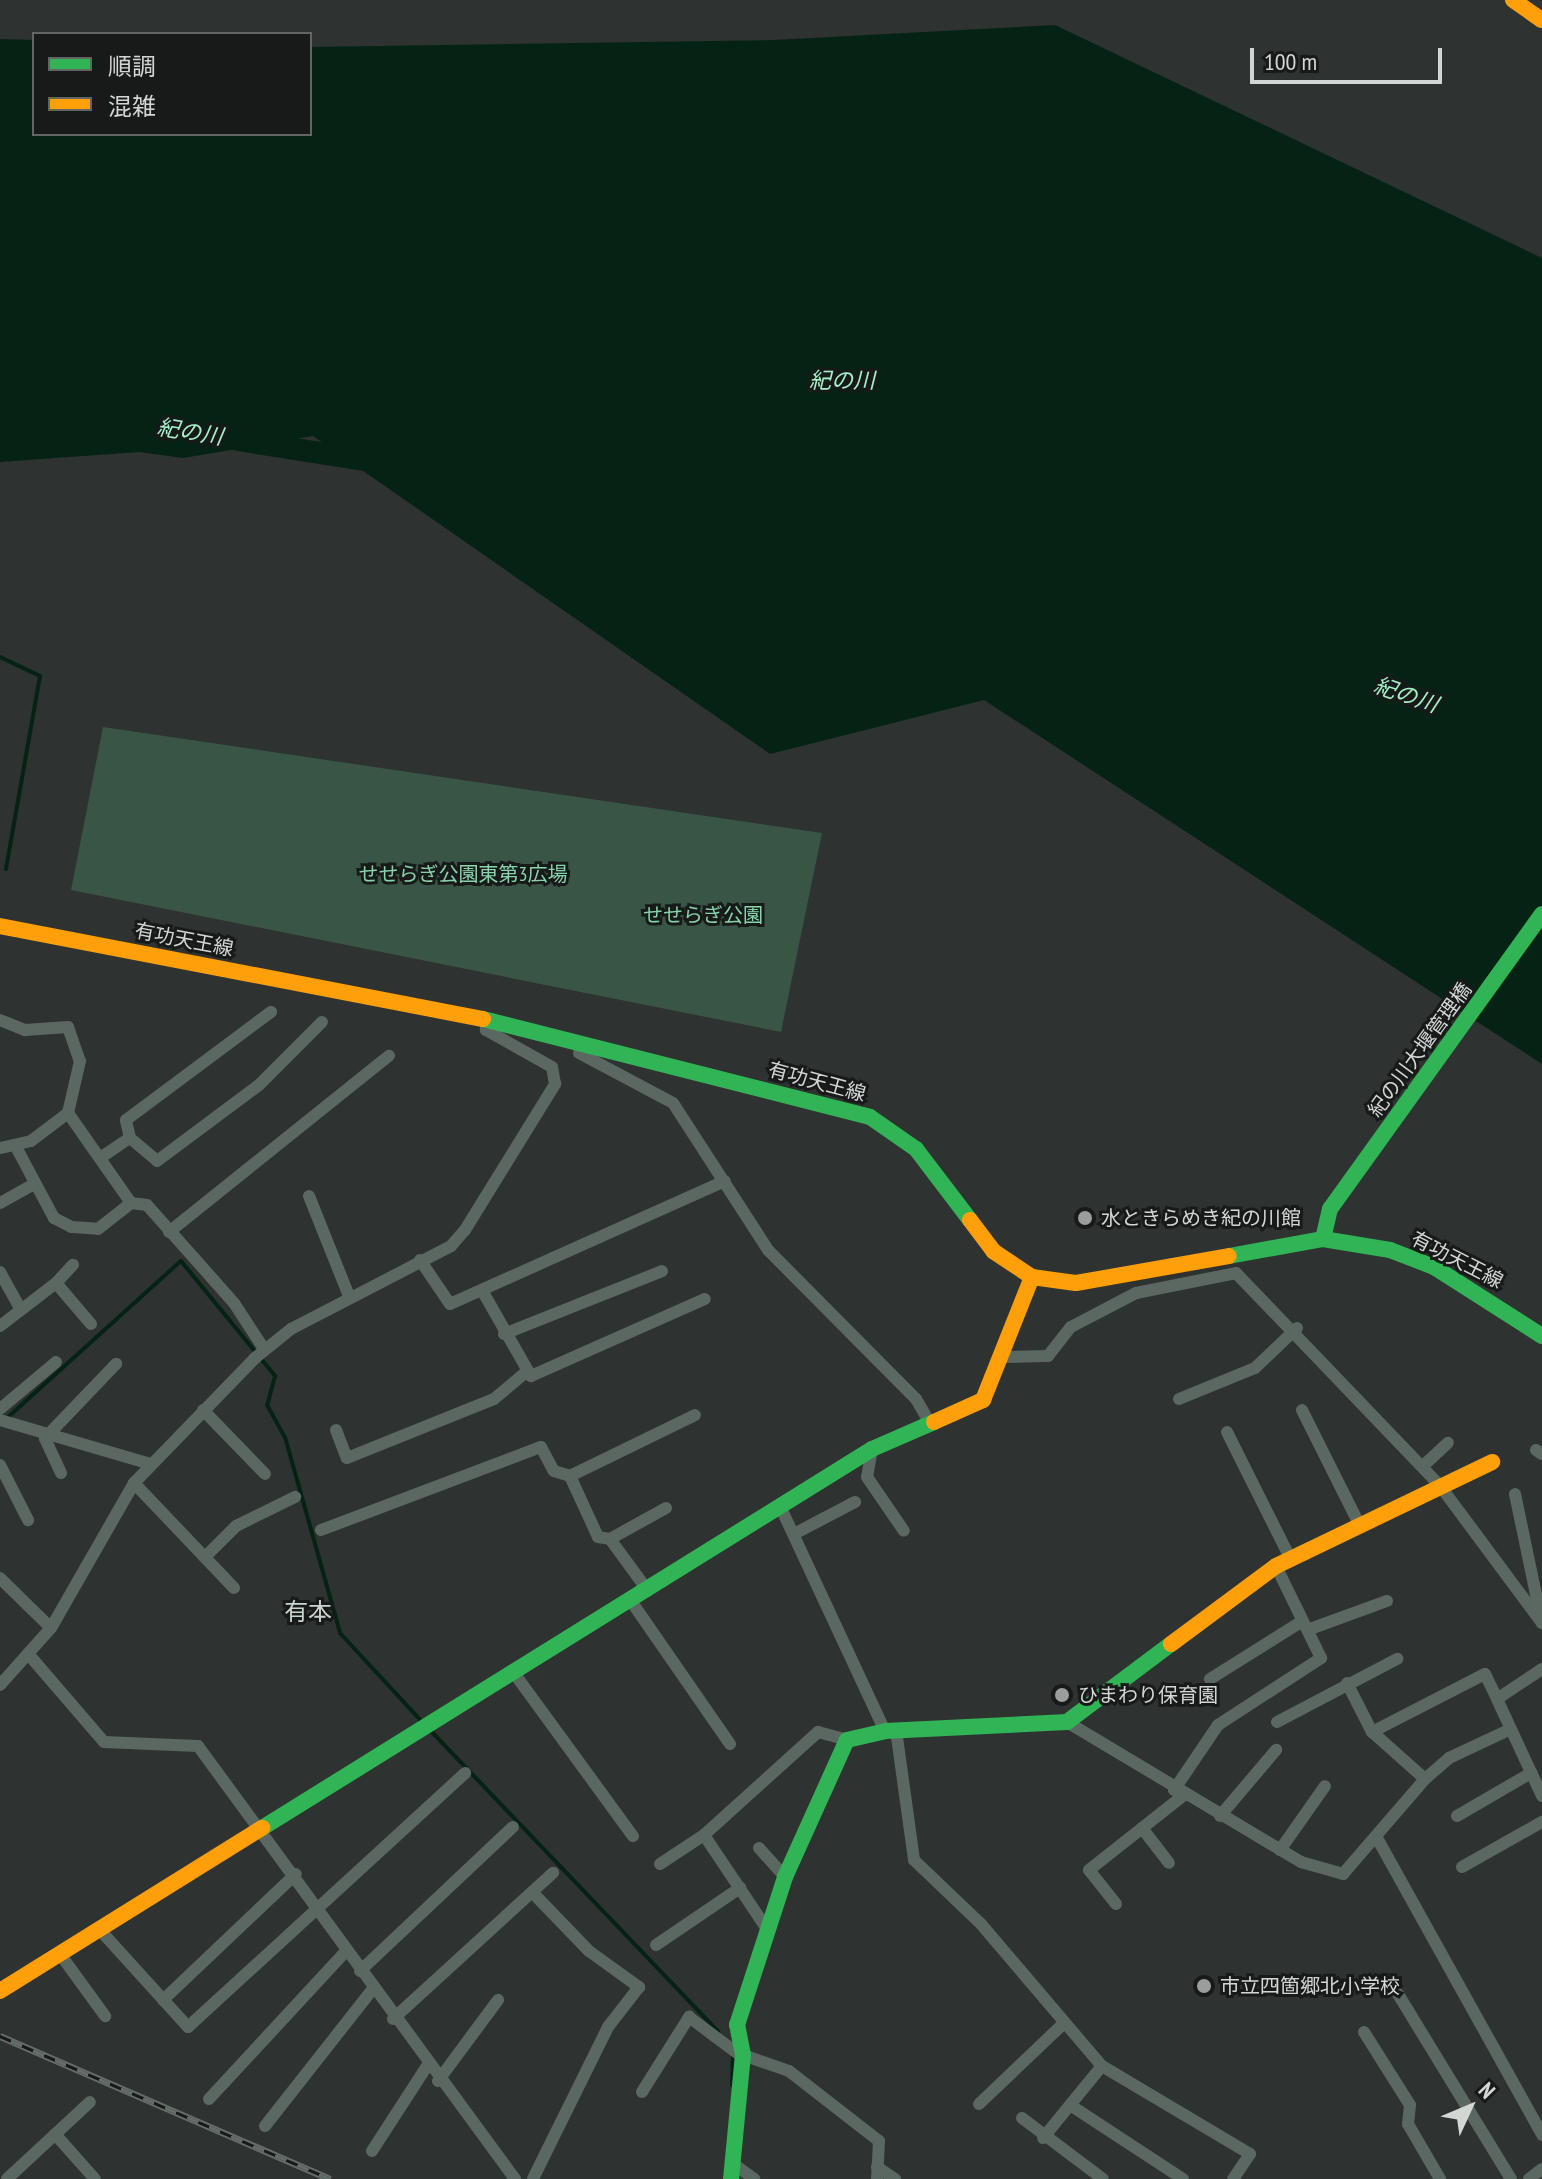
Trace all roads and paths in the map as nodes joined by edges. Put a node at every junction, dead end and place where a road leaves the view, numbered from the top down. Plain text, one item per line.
1 (1513, 0) edge
2 (1542, 20) edge
3 (1542, 914) edge
4 (0, 926) edge
5 (271, 1012) dead end
6 (0, 1020) edge
7 (486, 1020) junction
8 (322, 1022) dead end
9 (579, 1053) dead end
10 (389, 1056) dead end
11 (68, 1113) junction
12 (130, 1138) junction
13 (15, 1145) junction
14 (0, 1148) edge
15 (100, 1158) junction
16 (725, 1181) junction
17 (32, 1185) junction
18 (309, 1196) dead end
19 (0, 1203) edge
20 (131, 1203) junction
21 (169, 1232) junction
22 (1323, 1239) junction
23 (420, 1260) junction
24 (73, 1265) dead end
25 (662, 1271) dead end
26 (0, 1272) edge
27 (1032, 1277) junction
28 (56, 1283) junction
29 (483, 1292) junction
30 (349, 1296) junction
31 (705, 1299) dead end
32 (21, 1310) junction
33 (91, 1324) dead end
34 (0, 1326) edge
35 (1297, 1328) junction
36 (504, 1334) junction
37 (1542, 1336) edge
38 (260, 1353) junction
39 (1004, 1357) junction
40 (56, 1362) dead end
41 (116, 1364) dead end
42 (524, 1374) junction
43 (1179, 1399) dead end
44 (0, 1409) edge
45 (203, 1410) junction
46 (1302, 1410) dead end
47 (695, 1415) dead end
48 (928, 1420) junction
49 (3, 1421) edge
50 (336, 1430) dead end
51 (1227, 1432) dead end
52 (48, 1433) junction
53 (1448, 1443) dead end
54 (872, 1449) junction
55 (1492, 1462) dead end
56 (150, 1464) junction
57 (0, 1465) edge
58 (1423, 1466) junction
59 (61, 1473) dead end
60 (265, 1474) dead end
61 (570, 1476) junction
62 (134, 1483) junction
63 (1441, 1487) junction
64 (1515, 1494) dead end
65 (295, 1497) dead end
66 (855, 1502) dead end
67 (780, 1506) junction
68 (666, 1508) dead end
69 (28, 1520) dead end
70 (1359, 1524) junction
71 (321, 1530) dead end
72 (904, 1531) dead end
73 (794, 1534) junction
74 (610, 1539) junction
75 (205, 1557) junction
76 (1283, 1562) junction
77 (0, 1578) edge
78 (234, 1588) dead end
79 (648, 1591) junction
80 (631, 1601) junction
81 (1387, 1601) dead end
82 (1542, 1623) edge
83 (1306, 1626) junction
84 (51, 1628) junction
85 (30, 1656) junction
86 (1397, 1659) dead end
87 (1542, 1669) edge
88 (514, 1673) junction
89 (1210, 1679) dead end
90 (1347, 1683) junction
91 (0, 1685) edge
92 (1497, 1699) junction
93 (1067, 1722) junction
94 (1277, 1722) dead end
95 (1511, 1729) junction
96 (890, 1731) junction
97 (1372, 1732) junction
98 (847, 1740) junction
99 (730, 1744) dead end
100 (1276, 1750) dead end
101 (465, 1773) dead end
102 (1531, 1773) junction
103 (1425, 1779) junction
104 (1325, 1786) dead end
105 (1179, 1793) junction
106 (1542, 1796) edge
107 (1220, 1816) junction
108 (1457, 1816) dead end
109 (1542, 1822) edge
110 (263, 1827) junction
111 (513, 1827) dead end
112 (1142, 1828) junction
113 (704, 1835) junction
114 (633, 1836) dead end
115 (1377, 1838) junction
116 (759, 1848) dead end
117 (1280, 1850) junction
118 (1169, 1863) dead end
119 (660, 1864) dead end
120 (1462, 1867) dead end
121 (553, 1873) dead end
122 (296, 1874) junction
123 (785, 1877) junction
124 (740, 1888) junction
125 (532, 1892) junction
126 (1116, 1904) dead end
127 (316, 1907) junction
128 (767, 1929) junction
129 (100, 1930) junction
130 (656, 1945) dead end
131 (346, 1951) junction
132 (60, 1954) junction
133 (360, 1971) junction
134 (372, 1990) junction
135 (0, 1991) edge
136 (1398, 1994) dead end
137 (163, 2000) junction
138 (498, 2000) dead end
139 (105, 2016) dead end
140 (393, 2019) junction
141 (1062, 2025) junction
142 (1364, 2032) dead end
143 (737, 2053) junction
144 (427, 2066) junction
145 (1102, 2066) junction
146 (438, 2081) junction
147 (642, 2092) dead end
148 (209, 2099) dead end
149 (90, 2102) dead end
150 (979, 2104) dead end
151 (1070, 2105) junction
152 (1022, 2118) dead end
153 (265, 2126) dead end
154 (55, 2134) junction
155 (1542, 2135) edge
156 (1043, 2138) junction
157 (372, 2151) dead end
158 (1542, 2169) edge
159 (733, 2172) edge
160 (877, 2173) edge
161 (7, 2179) edge
162 (95, 2179) edge
163 (515, 2179) edge
164 (533, 2179) edge
165 (754, 2179) edge
166 (895, 2179) edge
167 (1103, 2179) edge
168 (1183, 2179) edge
169 (1233, 2179) edge
170 (1440, 2179) edge
171 (1511, 2179) edge
172 (1529, 2179) edge

1 - 2 street
3 - 22 street, 紀の川大堰管理橋
4 - 7 street, 有功天王線
5 - 12 street
6 - 11 street
7 - 23 street
7 - 27 street, 有功天王線
8 - 12 street
9 - 16 street
10 - 21 street
11 - 13 street
11 - 15 street
12 - 15 street
13 - 14 street
13 - 17 street
15 - 20 street
16 - 29 street
16 - 48 street
17 - 19 street
17 - 20 street
18 - 30 street
20 - 21 street
21 - 38 street
22 - 27 street, 有功天王線
22 - 37 street, 有功天王線
23 - 29 street
23 - 30 street
24 - 28 street
25 - 36 street
26 - 32 street
27 - 39 street
28 - 32 street
28 - 33 street
29 - 36 street
30 - 38 street
31 - 42 street
32 - 34 street
35 - 39 street
35 - 43 street
35 - 58 street
36 - 42 street
38 - 45 street
39 - 48 street
40 - 44 street
41 - 52 street
42 - 50 street
45 - 56 street
45 - 60 street
46 - 70 street
47 - 61 street
48 - 54 street
49 - 52 street
51 - 76 street
52 - 56 street
52 - 59 street
53 - 58 street
54 - 67 street
54 - 72 street
55 - 63 street
56 - 62 street
57 - 69 street
58 - 63 street
61 - 71 street
61 - 74 street
62 - 75 street
62 - 84 street
63 - 70 street
63 - 82 street
64 - 82 street
65 - 75 street
66 - 73 street
67 - 73 street
67 - 79 street
68 - 74 street
70 - 76 street
73 - 96 street
74 - 79 street
75 - 78 street
76 - 83 street
76 - 93 street
77 - 84 street
79 - 80 street
80 - 88 street
80 - 99 street
81 - 83 street
83 - 89 street
83 - 105 street
84 - 85 street
85 - 91 street
85 - 110 street
86 - 90 street
87 - 92 street
88 - 110 street
88 - 114 street
90 - 94 street
90 - 97 street
92 - 95 street
92 - 97 street
93 - 96 street
93 - 105 street
95 - 102 street
95 - 103 street
96 - 98 street
96 - 141 street
97 - 103 street
98 - 113 street
98 - 123 street
100 - 107 street
101 - 127 street
102 - 106 street
102 - 108 street
103 - 115 street
104 - 117 street
105 - 107 street
105 - 112 street
107 - 117 street
109 - 120 street
110 - 122 street
110 - 129 street
111 - 133 street
112 - 118 street
112 - 126 street
113 - 119 street
113 - 124 street
115 - 117 street
115 - 155 street
116 - 123 street
121 - 125 street
122 - 127 street
122 - 137 street
123 - 128 street
124 - 128 street
124 - 130 street
125 - 140 street
125 - 164 street
127 - 131 street
127 - 137 street
128 - 143 street
129 - 132 street
129 - 137 street
131 - 133 street
131 - 148 street
132 - 135 street
132 - 139 street
133 - 134 street
134 - 140 street
134 - 153 street
136 - 171 street
138 - 146 street
140 - 144 street
141 - 145 street
141 - 150 street
142 - 170 street
143 - 147 street
143 - 159 street
143 - 160 street
144 - 146 street
144 - 157 street
145 - 151 street
145 - 169 street
146 - 163 street
149 - 154 street
151 - 156 street
151 - 168 street
152 - 156 street
154 - 161 street
154 - 162 street
156 - 167 street
158 - 172 street
159 - 165 street
160 - 166 street

